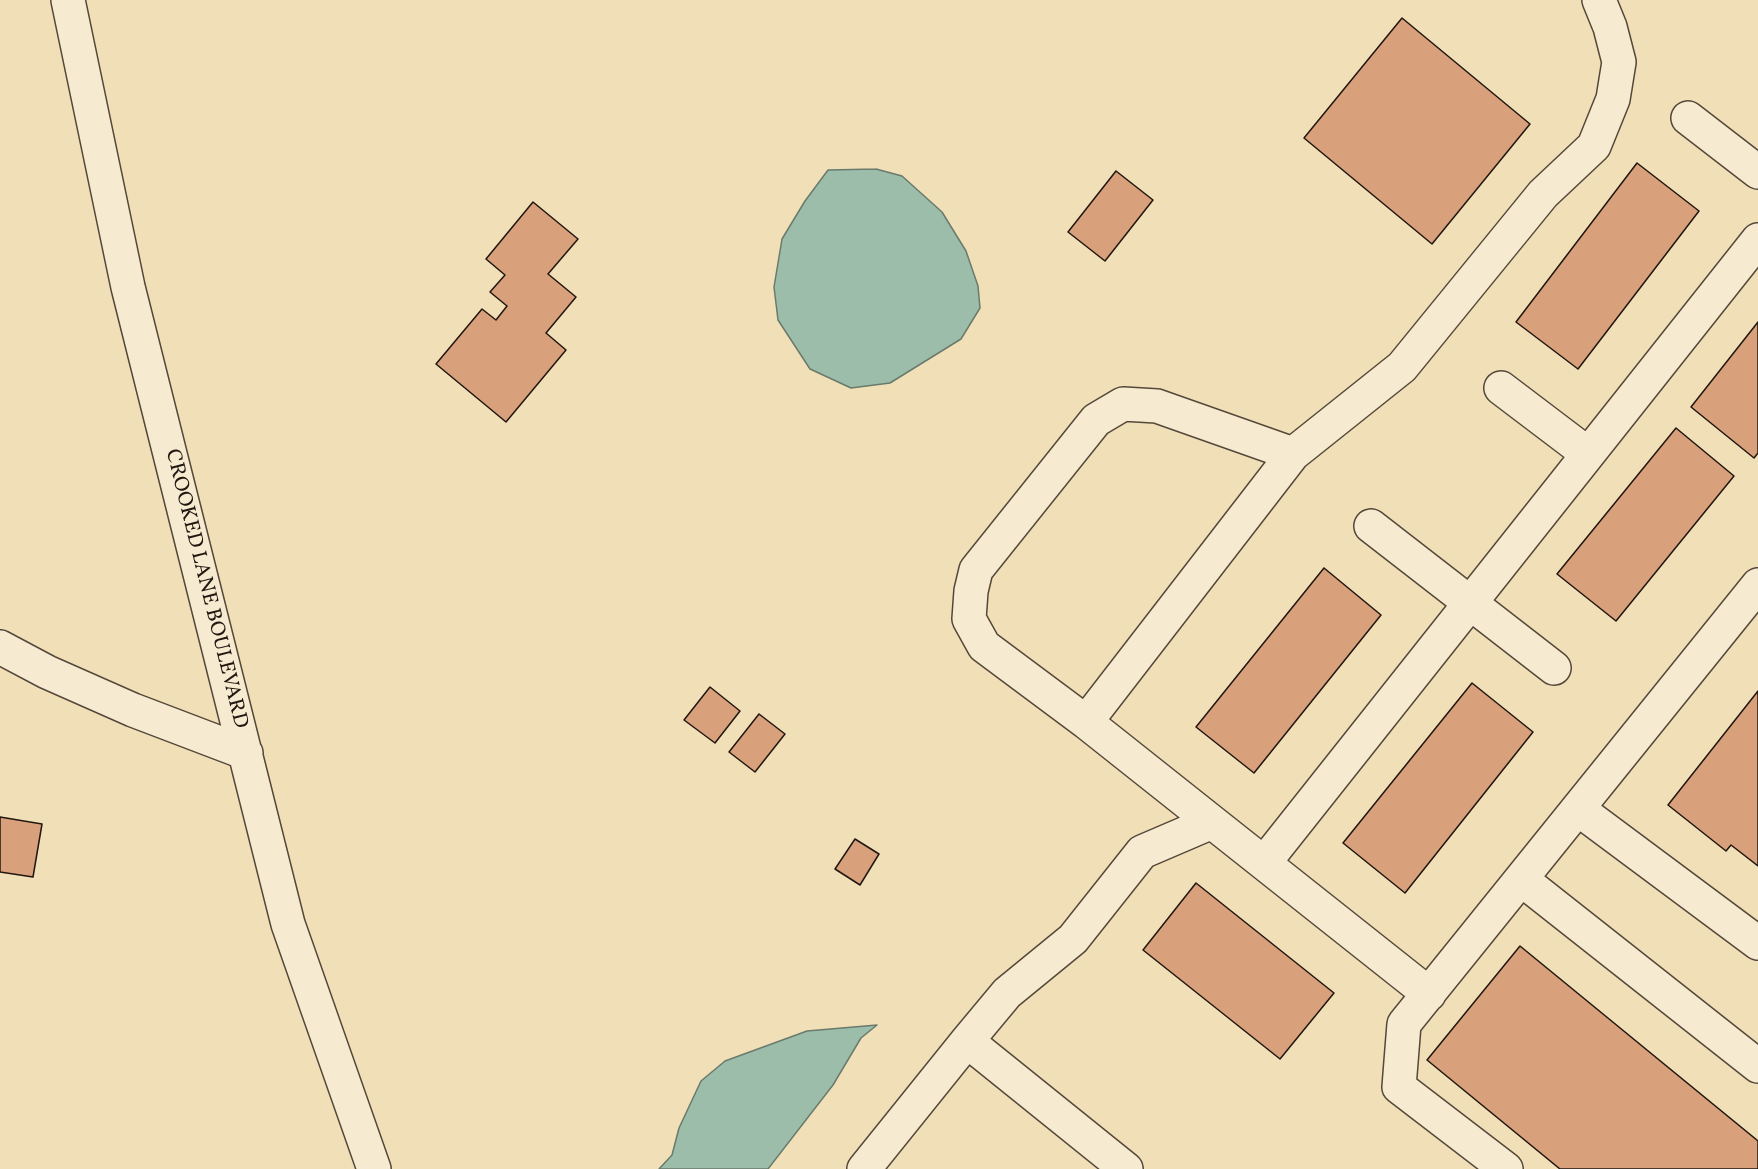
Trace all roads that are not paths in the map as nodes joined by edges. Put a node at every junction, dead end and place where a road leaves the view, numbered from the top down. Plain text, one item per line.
1 (68, 0) edge
2 (1599, 0) edge
3 (1688, 118) dead end
4 (1758, 172) edge
5 (1758, 240) edge
6 (1501, 388) dead end
7 (1293, 454) junction
8 (1588, 454) junction
9 (1371, 526) dead end
10 (1758, 585) edge
11 (1470, 604) junction
12 (0, 647) edge
13 (1554, 668) dead end
14 (1086, 722) junction
15 (246, 753) junction
16 (1578, 809) junction
17 (1212, 822) junction
18 (1264, 863) junction
19 (1521, 879) junction
20 (1758, 943) edge
21 (1429, 994) junction
22 (968, 1041) junction
23 (1758, 1066) edge
24 (374, 1169) edge
25 (864, 1169) edge
26 (1126, 1169) edge
27 (1506, 1169) edge

1 - 15 street, CROOKED LANE BOULEVARD
2 - 7 street
3 - 4 street
5 - 8 street
6 - 8 street
7 - 14 street
7 - 14 street
8 - 11 street
9 - 11 street
10 - 16 street
11 - 13 street
11 - 18 street
12 - 15 street
14 - 17 street
15 - 24 street, CROOKED LANE BOULEVARD
16 - 19 street
16 - 20 street
17 - 18 street
17 - 22 street
18 - 21 street
19 - 21 street
19 - 23 street
21 - 27 street
22 - 25 street
22 - 26 street

